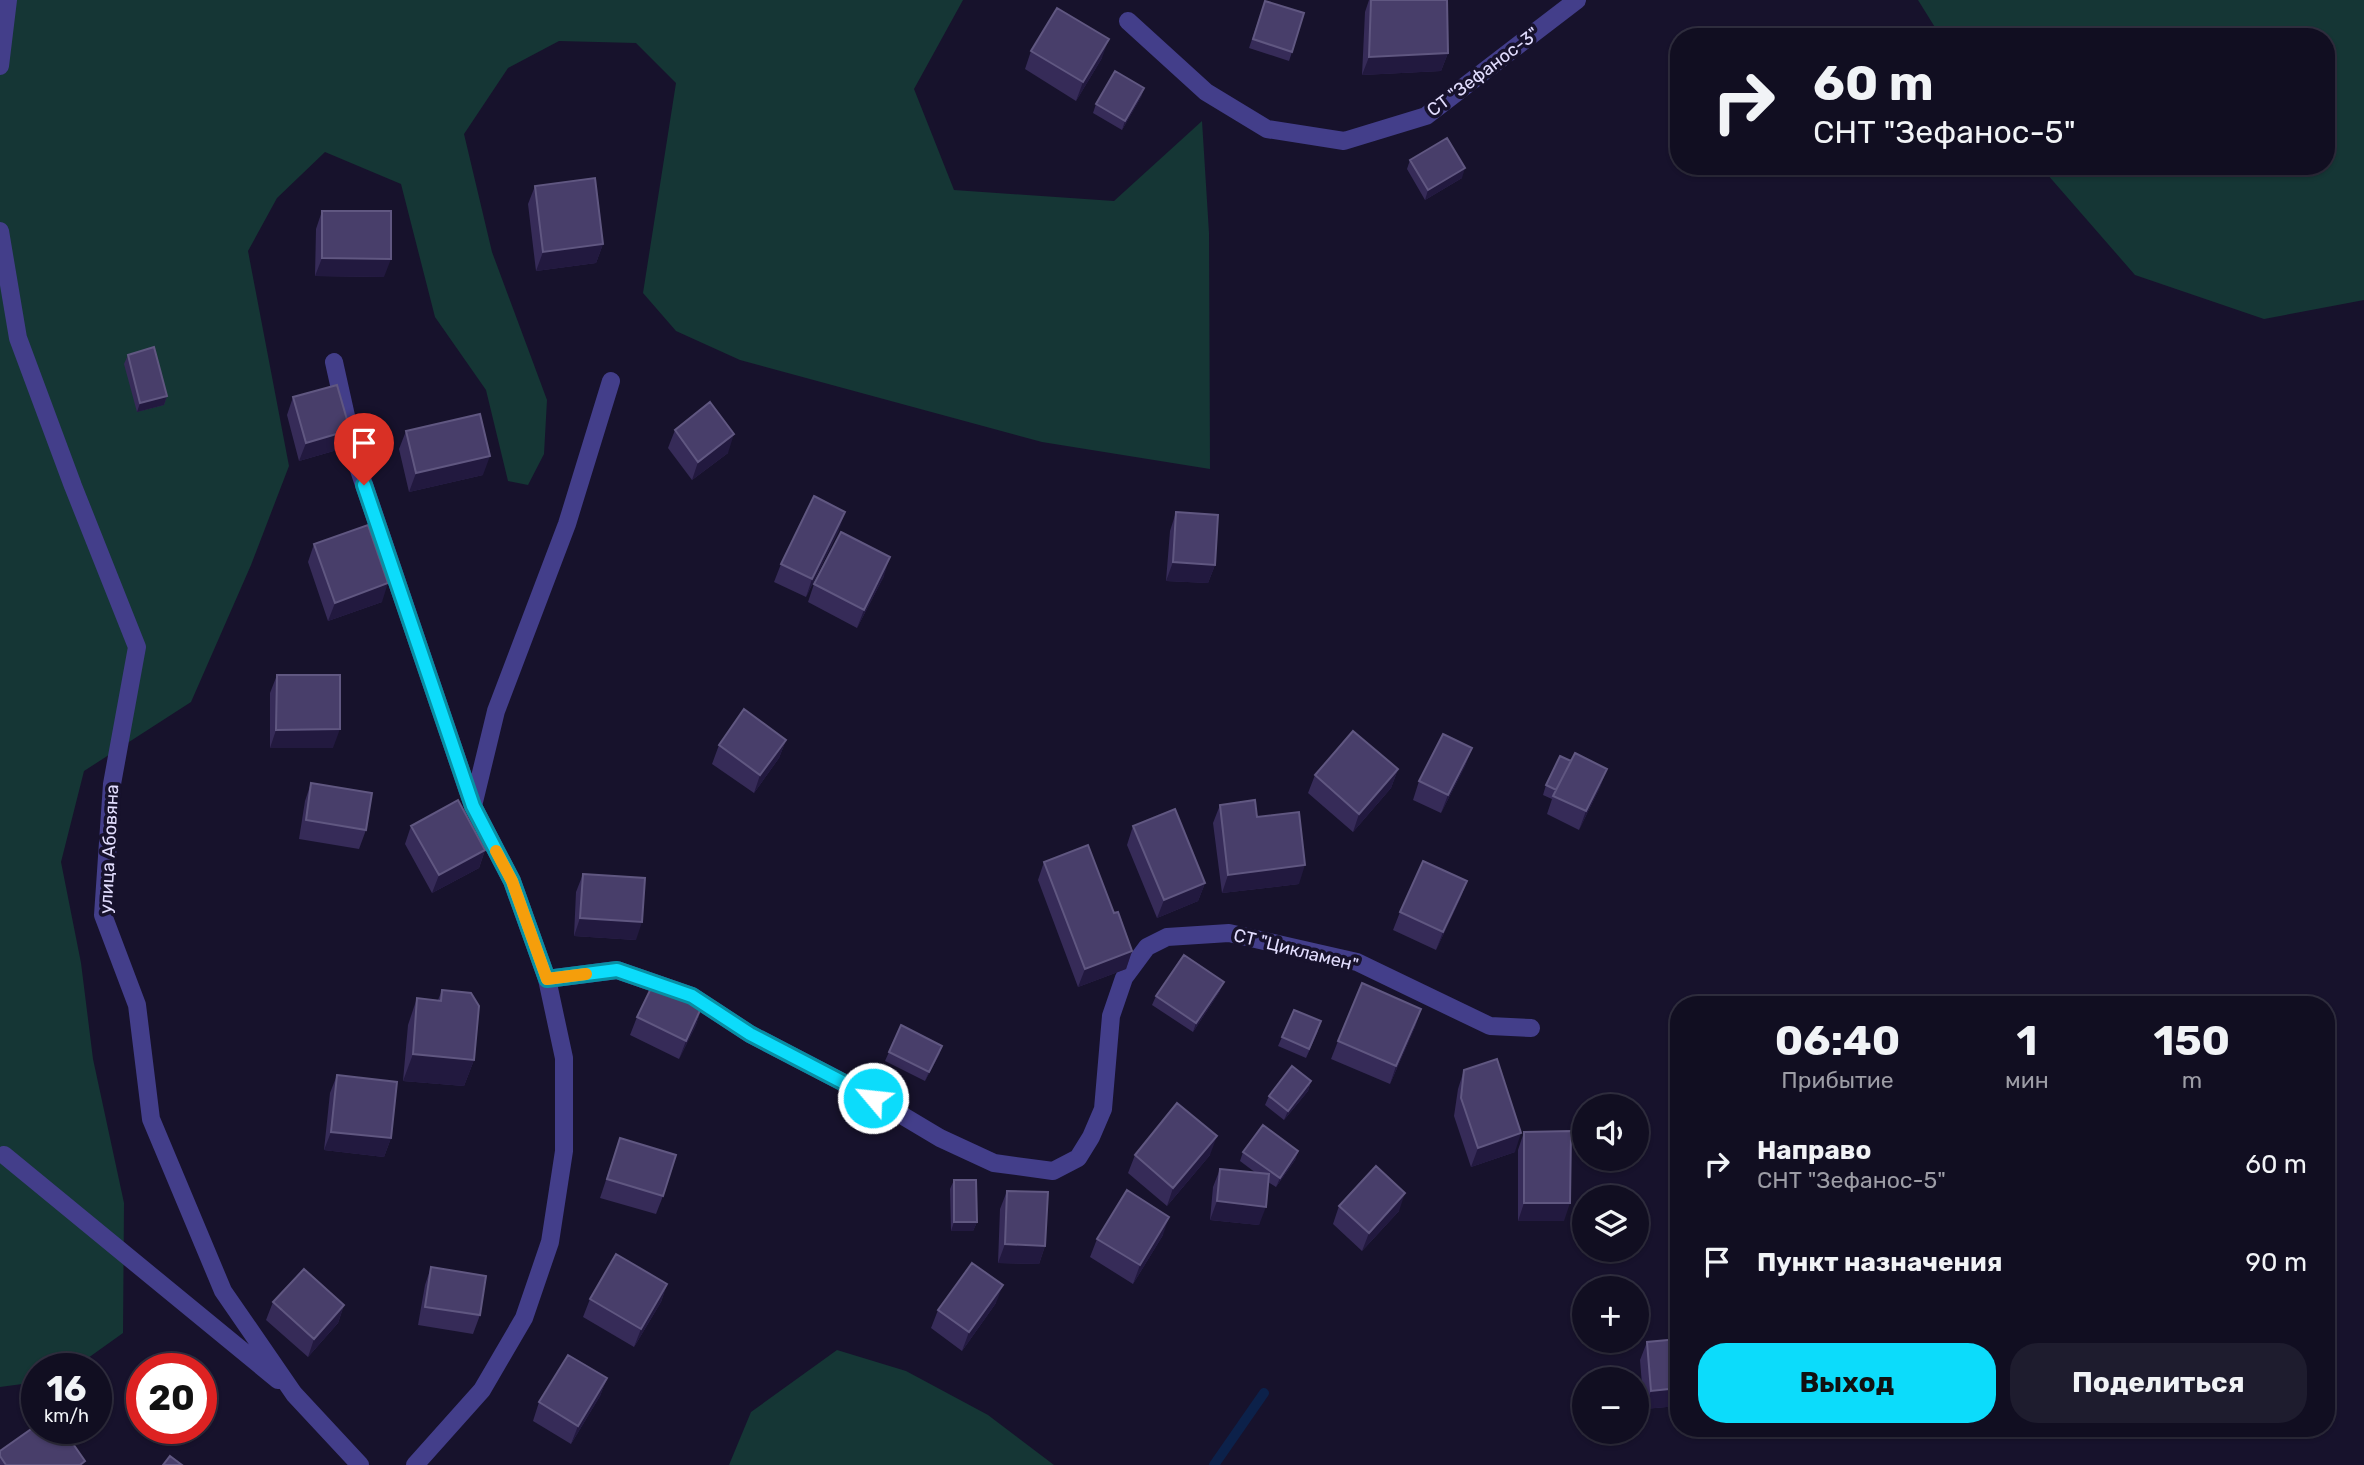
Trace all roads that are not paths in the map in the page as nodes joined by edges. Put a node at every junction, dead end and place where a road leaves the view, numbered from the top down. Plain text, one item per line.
1 (8, 0) edge
2 (1577, 0) edge
3 (1128, 21) dead end
4 (0, 66) edge
5 (0, 231) edge
6 (334, 362) dead end
7 (611, 381) dead end
8 (473, 806) junction
9 (547, 979) junction
10 (1531, 1028) dead end
11 (4, 1155) dead end
12 (294, 1394) junction
13 (360, 1465) edge
14 (415, 1465) edge

1 - 4 street
2 - 3 street, СТ "Зефанос-3"
5 - 12 street, улица Абовяна
6 - 8 street
7 - 8 street
8 - 9 street
9 - 10 street, СТ "Цикламен"
9 - 14 street
11 - 12 street
12 - 13 street, улица Абовяна

